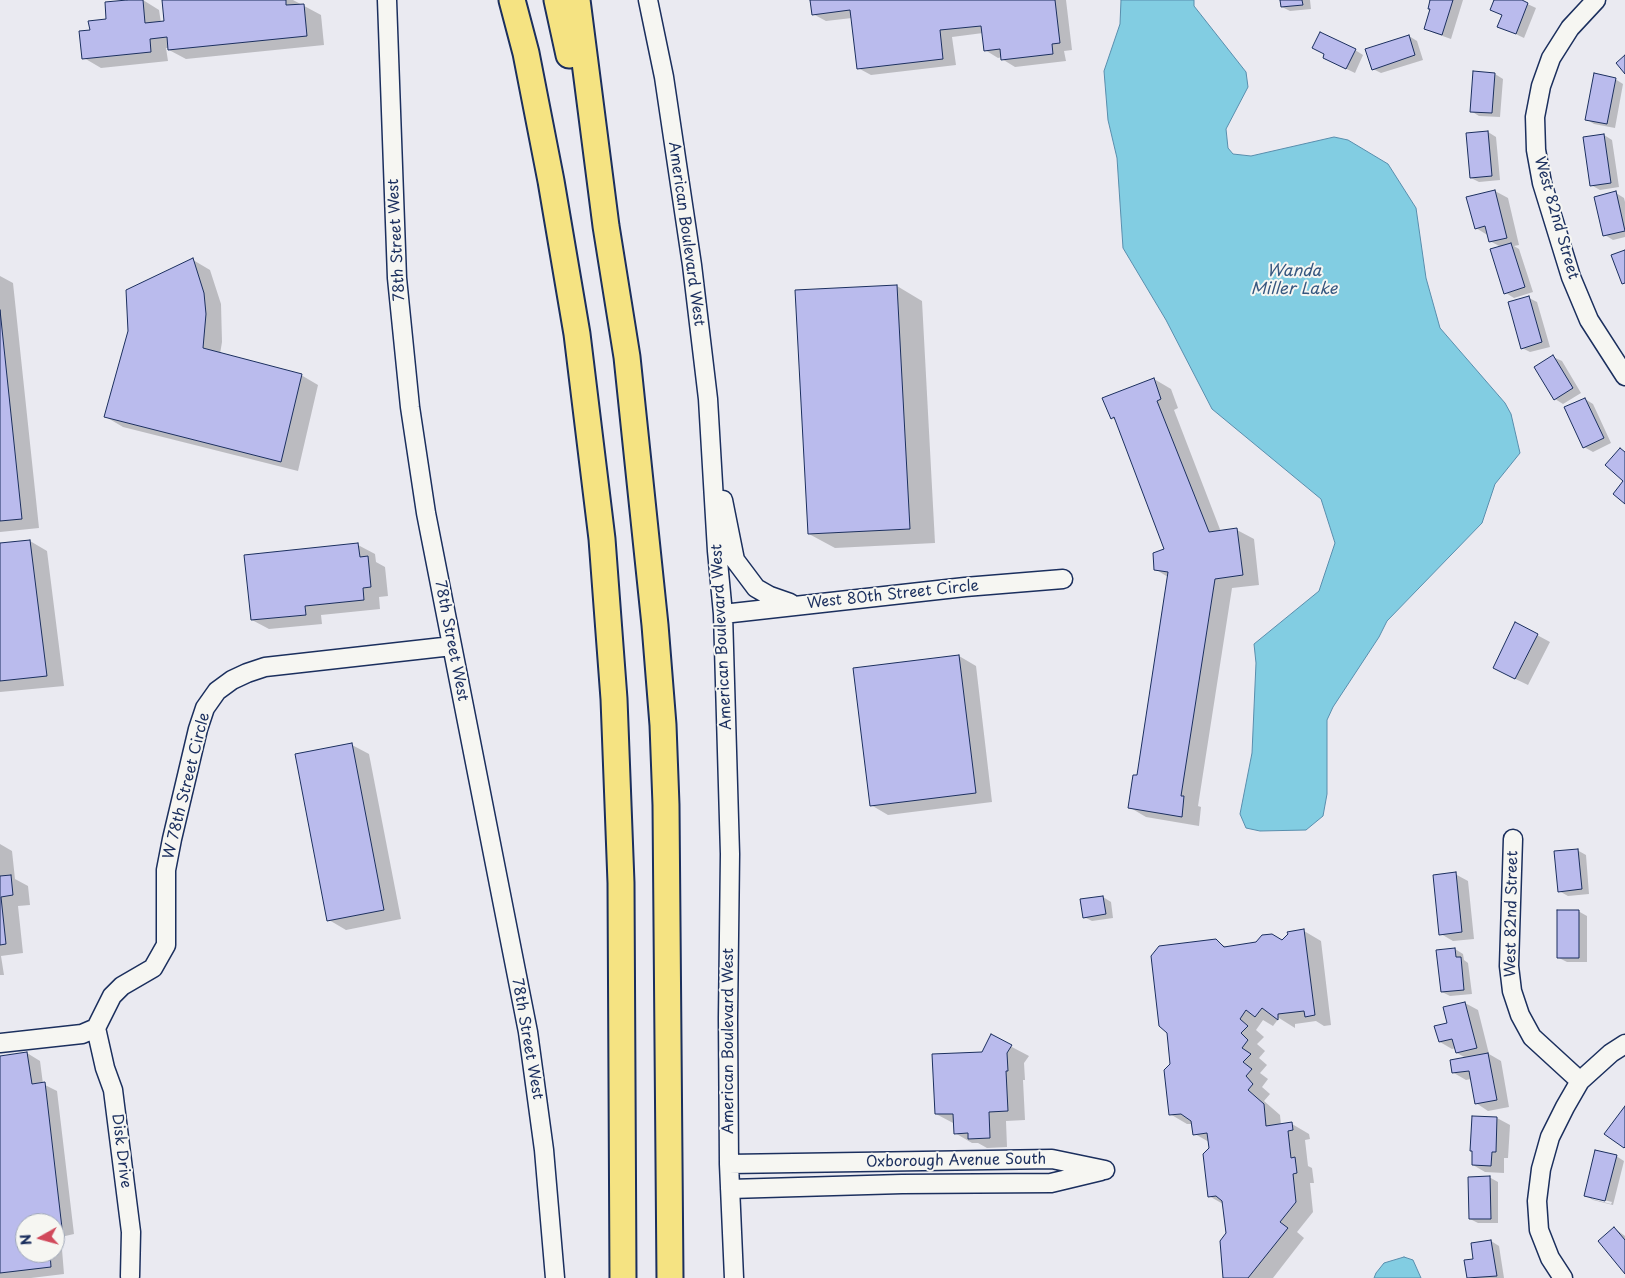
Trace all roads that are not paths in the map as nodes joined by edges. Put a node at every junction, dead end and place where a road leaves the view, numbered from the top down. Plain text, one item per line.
1 (387, 0) edge
2 (512, 0) edge
3 (556, 0) edge
4 (577, 0) edge
5 (648, 0) edge
6 (1593, 1) edge
7 (606, 226) junction
8 (1625, 376) edge
9 (709, 420) junction
10 (1063, 579) dead end
11 (798, 606) junction
12 (723, 614) junction
13 (452, 646) junction
14 (1512, 840) dead end
15 (96, 1028) junction
16 (0, 1043) edge
17 (1625, 1044) edge
18 (1580, 1082) junction
19 (730, 1164) junction
20 (730, 1189) junction
21 (130, 1276) dead end
22 (555, 1278) edge
23 (623, 1278) edge
24 (670, 1278) edge
25 (734, 1278) edge
26 (1563, 1278) edge

1 - 13 street, 78th Street West
2 - 23 highway
3 - 7 highway
4 - 7 highway
5 - 9 street, American Boulevard West
6 - 8 street, West 82nd Street
7 - 24 highway
9 - 11 street
9 - 12 street, American Boulevard West
10 - 11 street, West 80th Street Circle
11 - 12 street, West 80th Street Circle
12 - 19 street, American Boulevard West
13 - 15 street, W 78th Street Circle
13 - 22 street, 78th Street West
14 - 18 street, West 82nd Street
15 - 16 street
15 - 21 street, Disk Drive
17 - 18 street
18 - 26 street
19 - 20 street, American Boulevard West
19 - 20 street, Oxborough Avenue South
20 - 25 street, American Boulevard West

